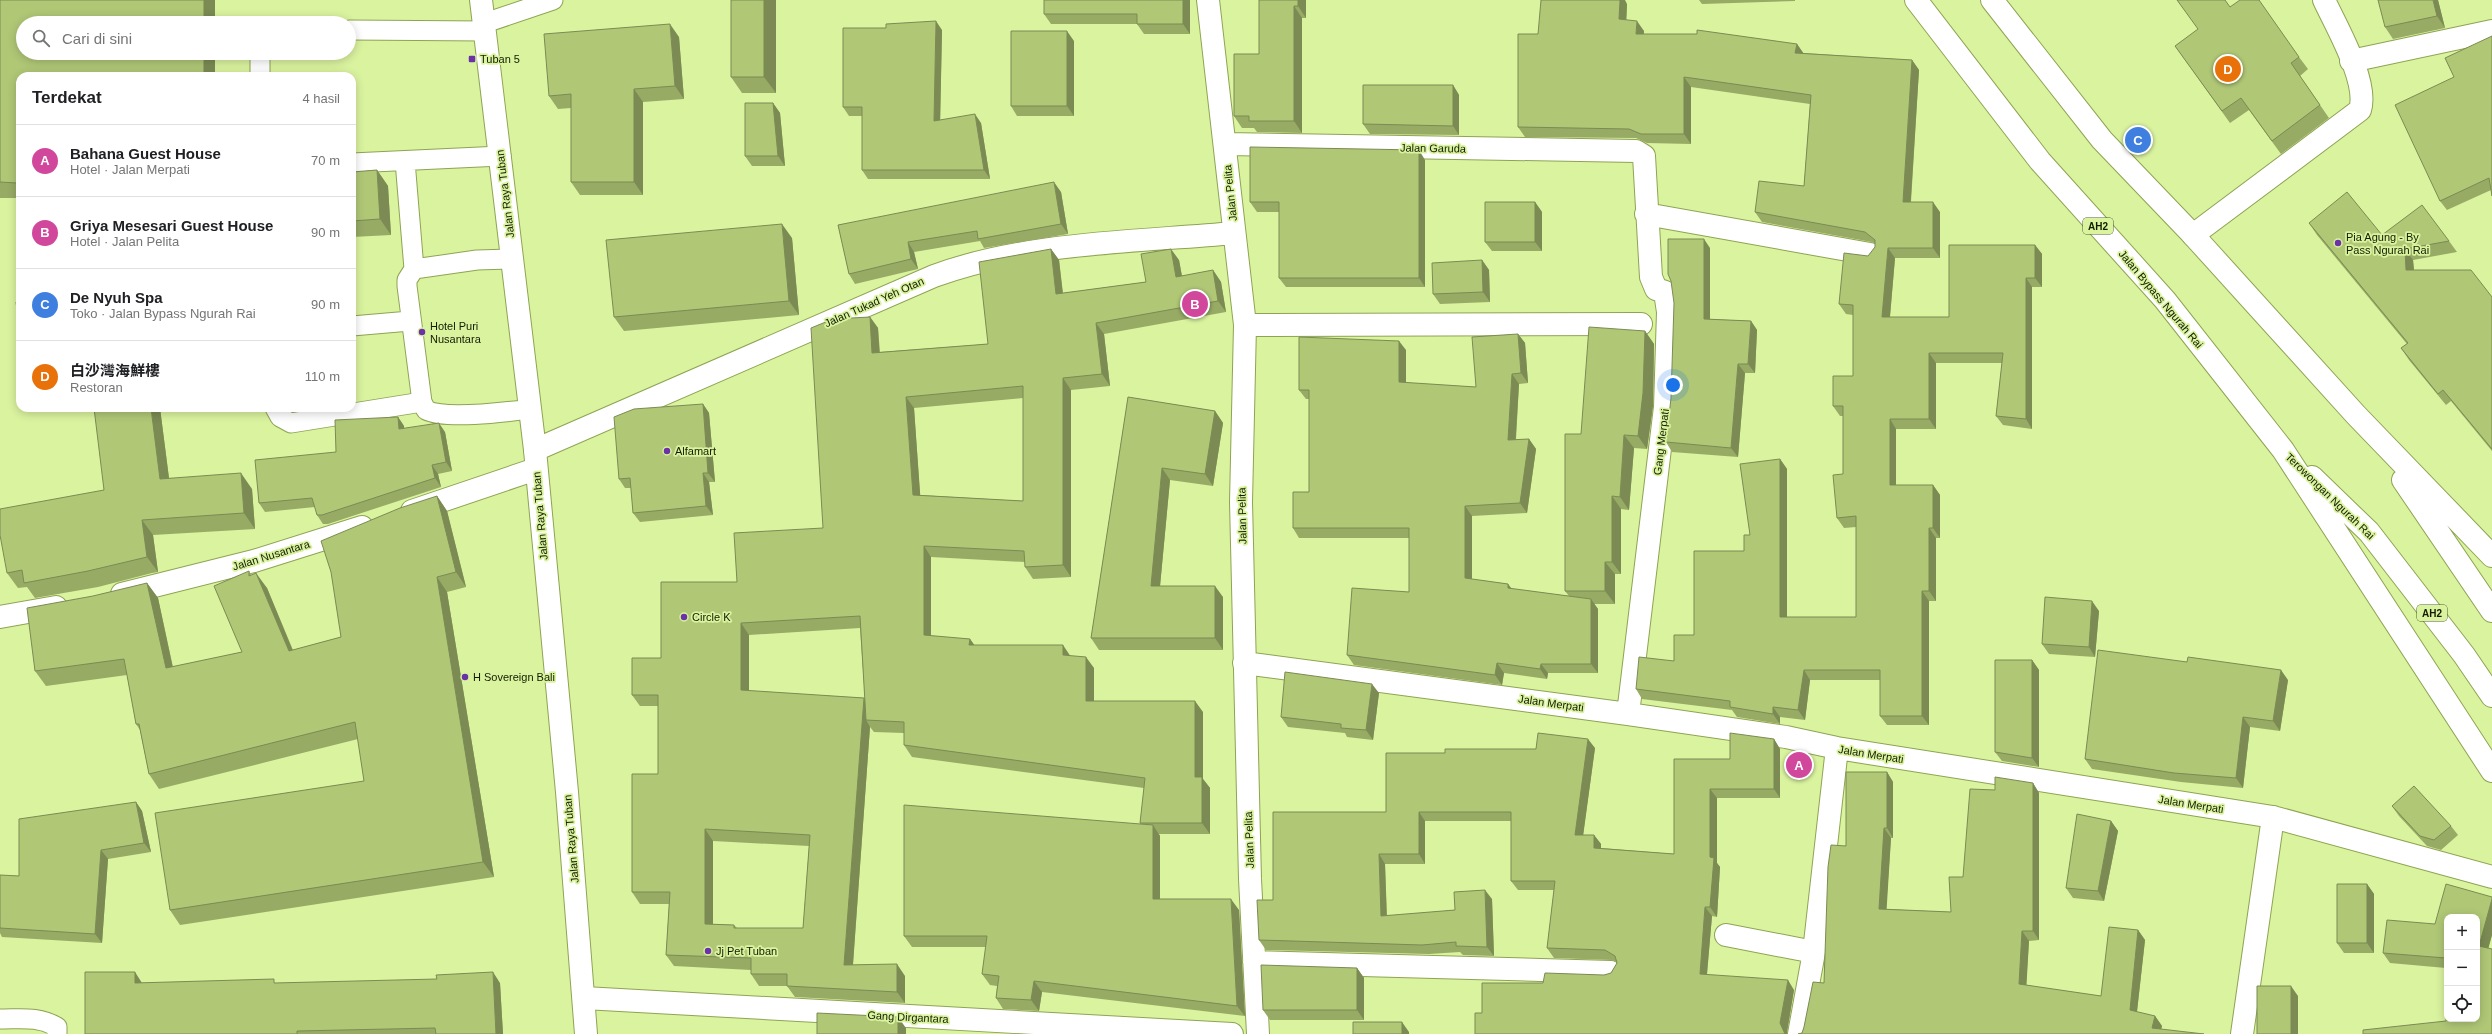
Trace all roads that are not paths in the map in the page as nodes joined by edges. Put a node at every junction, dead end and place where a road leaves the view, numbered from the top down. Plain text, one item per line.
1 (481, 0) edge
2 (553, 0) edge
3 (1208, 0) edge
4 (1916, 0) edge
5 (1992, 0) edge
6 (2324, 0) edge
7 (485, 27) junction
8 (356, 30) edge
9 (2492, 31) edge
10 (260, 60) edge
11 (2351, 61) junction
12 (260, 72) edge
13 (1224, 144) junction
14 (1642, 153) joint
15 (501, 156) junction
16 (405, 161) junction
17 (356, 163) edge
18 (1646, 214) junction
19 (1234, 233) junction
20 (2193, 235) junction
21 (1870, 254) edge
22 (512, 259) junction
23 (414, 269) junction
24 (410, 321) junction
25 (1641, 324) dead end
26 (1245, 325) junction
27 (356, 326) edge
28 (422, 402) junction
29 (530, 409) junction
30 (277, 412) edge
31 (2356, 415) junction
32 (2283, 450) junction
33 (536, 460) junction
34 (2492, 556) edge
35 (101, 599) edge
36 (78, 603) edge
37 (2492, 611) edge
38 (0, 617) edge
39 (1244, 663) junction
40 (2492, 696) edge
41 (1628, 714) junction
42 (1837, 748) junction
43 (2492, 771) edge
44 (2273, 817) junction
45 (2492, 877) edge
46 (1726, 936) dead end
47 (1814, 952) junction
48 (1254, 962) junction
49 (1611, 972) edge
50 (584, 998) junction
51 (0, 1019) edge
52 (57, 1034) edge
53 (586, 1034) edge
54 (1232, 1034) edge
55 (1258, 1034) edge
56 (1799, 1034) edge
57 (2242, 1034) edge

1 - 7 main road, Jalan Raya Tuban
2 - 7 lane
3 - 13 main road, Jalan Pelita
4 - 32 main road, Jalan Bypass Ngurah Rai / AH2
5 - 20 main road
6 - 11 main road
7 - 8 lane
7 - 15 main road, Jalan Raya Tuban
9 - 11 main road
10 - 12 lane
11 - 20 main road
13 - 14 main road, Jalan Garuda
13 - 19 main road, Jalan Pelita
14 - 18 main road, Gang Merpati
15 - 16 lane
15 - 22 main road, Jalan Raya Tuban
16 - 17 lane
16 - 23 lane
18 - 21 main road
18 - 41 main road, Gang Merpati
19 - 26 main road, Jalan Pelita
19 - 33 main road, Jalan Tukad Yeh Otan
20 - 31 main road
22 - 23 lane
22 - 29 main road, Jalan Raya Tuban
23 - 24 lane
24 - 27 lane
24 - 28 lane
25 - 26 main road
26 - 39 main road, Jalan Pelita
28 - 29 lane
28 - 30 lane
29 - 33 main road, Jalan Raya Tuban
31 - 34 main road
31 - 37 main road
32 - 40 main road, Terowongan Ngurah Rai / AH2
32 - 43 main road
33 - 35 main road, Jalan Nusantara
33 - 50 main road, Jalan Raya Tuban
36 - 38 main road
39 - 41 main road, Jalan Merpati
39 - 48 main road, Jalan Pelita
41 - 42 main road, Jalan Merpati
42 - 44 main road, Jalan Merpati
42 - 47 main road
44 - 45 main road, Jalan Merpati
44 - 57 main road
46 - 47 main road
47 - 56 main road
48 - 49 main road
48 - 55 main road, Jalan Pelita
50 - 53 main road, Jalan Raya Tuban
50 - 54 main road, Gang Dirgantara
51 - 52 lane

